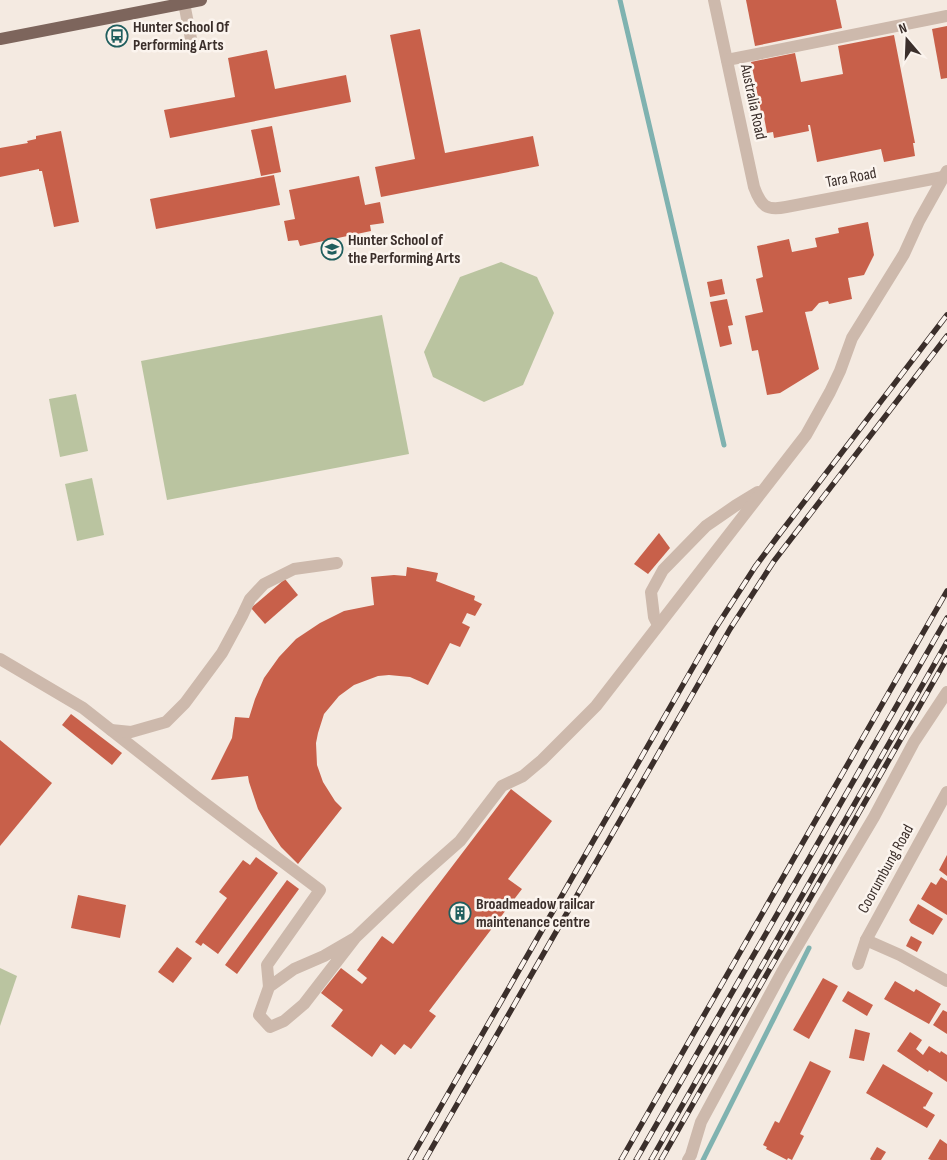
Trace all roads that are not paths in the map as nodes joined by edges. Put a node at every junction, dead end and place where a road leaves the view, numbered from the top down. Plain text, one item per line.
1 (201, 0) edge
2 (714, 0) edge
3 (184, 3) junction
4 (947, 16) edge
5 (0, 39) edge
6 (193, 48) dead end
7 (727, 60) junction
8 (945, 174) edge
9 (766, 207) joint
10 (764, 489) junction
11 (337, 563) dead end
12 (658, 625) junction
13 (0, 659) edge
14 (947, 692) edge
15 (111, 730) junction
16 (947, 792) edge
17 (355, 938) junction
18 (866, 940) junction
19 (858, 964) dead end
20 (947, 982) edge
21 (269, 987) junction
22 (688, 1160) edge

1 - 3 main road
2 - 7 street, Australia Road
3 - 5 main road
3 - 6 street
4 - 7 street
7 - 9 street, Australia Road
8 - 9 street, Tara Road
8 - 10 street
10 - 12 street
10 - 12 street
11 - 15 street
12 - 17 street
13 - 15 street
14 - 22 street
15 - 21 street
16 - 18 street, Coorumbung Road
17 - 21 street
17 - 21 street
18 - 19 street, Coorumbung Road
18 - 20 street

